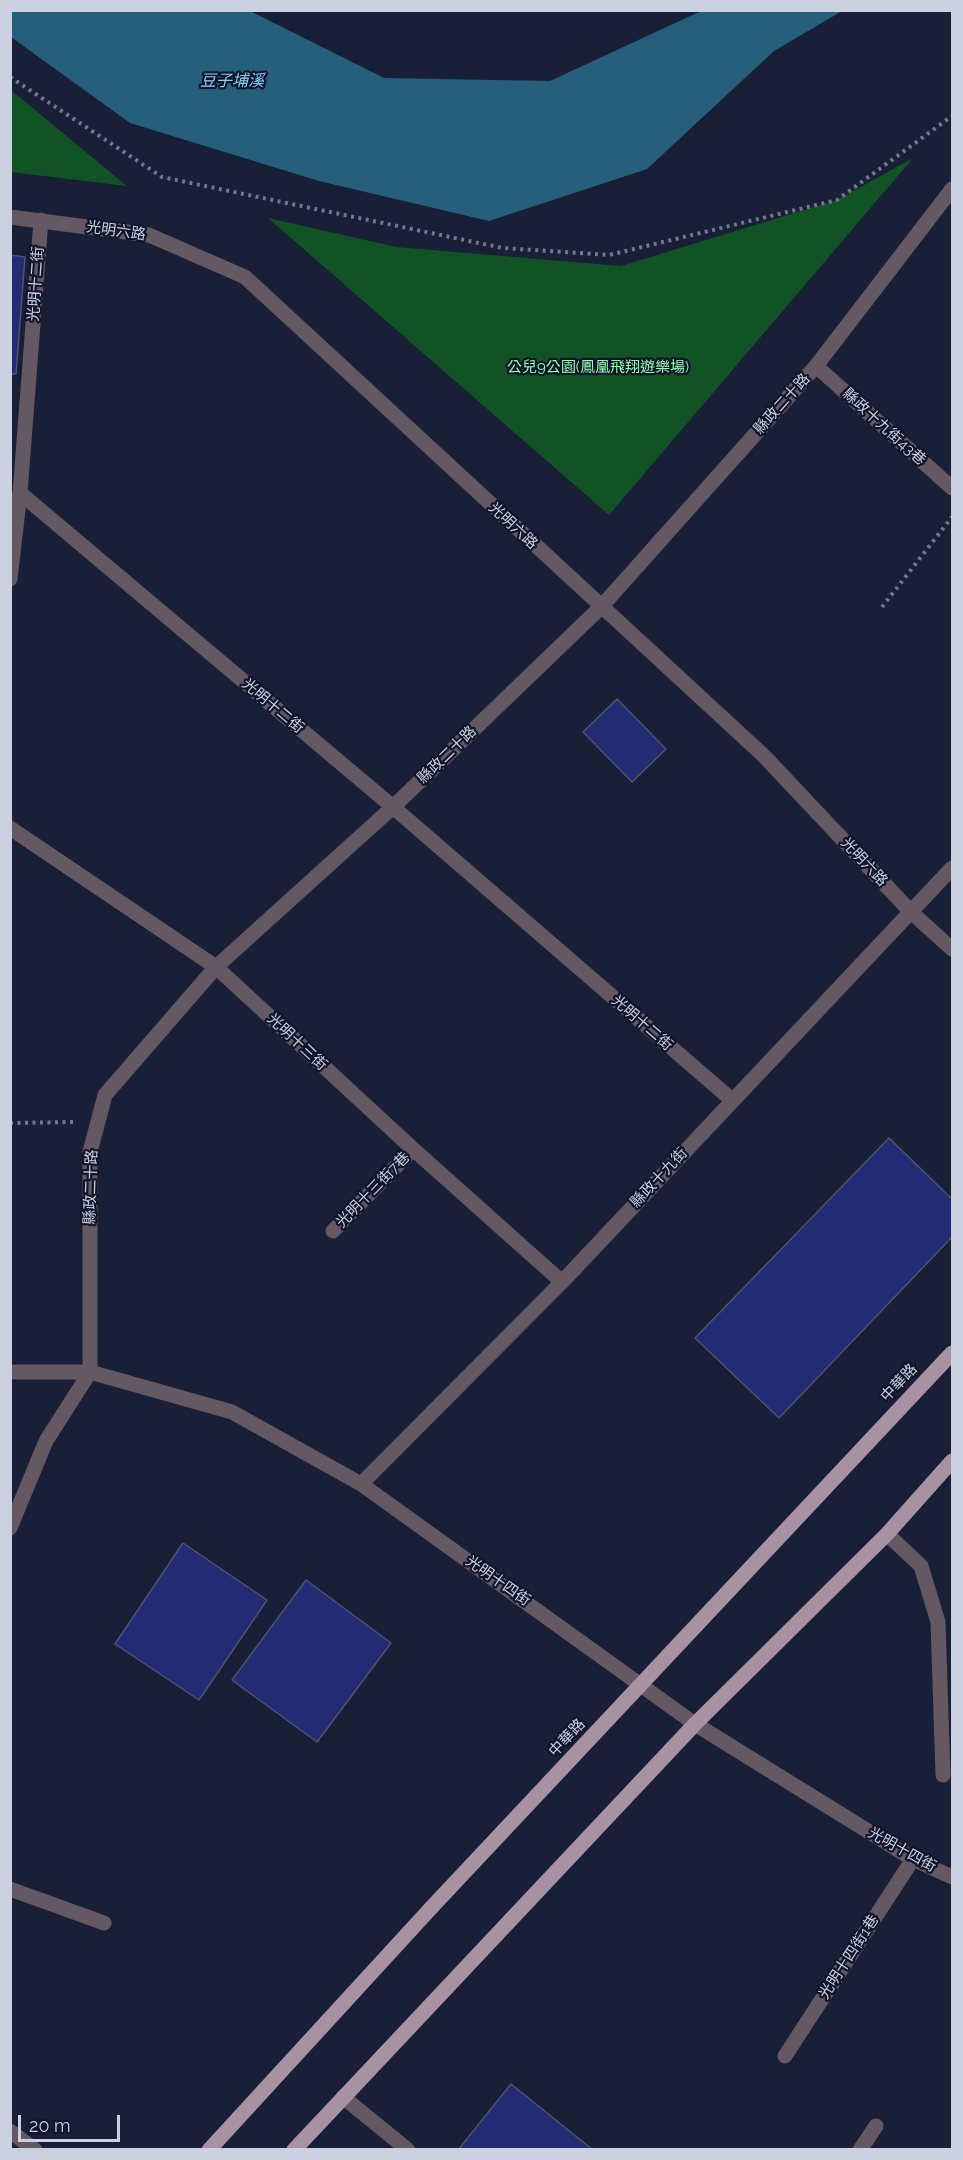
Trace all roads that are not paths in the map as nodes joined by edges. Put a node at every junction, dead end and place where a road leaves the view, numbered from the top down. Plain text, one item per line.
1 (952, 189) edge
2 (10, 217) edge
3 (41, 220) junction
4 (816, 366) junction
5 (952, 488) edge
6 (20, 493) junction
7 (10, 579) edge
8 (601, 607) junction
9 (393, 807) junction
10 (10, 828) edge
11 (952, 868) edge
12 (911, 912) junction
13 (952, 949) edge
14 (216, 967) junction
15 (732, 1100) junction
16 (413, 1149) junction
17 (333, 1231) dead end
18 (562, 1282) junction
19 (952, 1353) edge
20 (10, 1372) edge
21 (90, 1372) junction
22 (952, 1461) edge
23 (361, 1484) junction
24 (10, 1528) edge
25 (887, 1534) junction
26 (643, 1685) junction
27 (695, 1724) junction
28 (943, 1775) dead end
29 (913, 1859) junction
30 (952, 1877) edge
31 (10, 1889) edge
32 (104, 1923) dead end
33 (785, 2055) dead end
34 (342, 2097) junction
35 (876, 2126) dead end
36 (10, 2131) edge
37 (35, 2150) edge
38 (209, 2150) edge
39 (294, 2150) edge
40 (408, 2150) edge
41 (860, 2150) edge

1 - 4 street, 縣政二十路
2 - 3 street, 光明六路
3 - 6 street, 光明十二街
3 - 8 street, 光明六路
4 - 5 street, 縣政十九街43巷
4 - 8 street, 縣政二十路
6 - 7 street
6 - 9 street, 光明十二街
8 - 9 street, 縣政二十路
8 - 12 street, 光明六路
9 - 14 street, 縣政二十路
9 - 15 street, 光明十二街
10 - 14 street, 光明十三街
11 - 12 street, 縣政十九街
12 - 13 street, 光明六路
12 - 15 street, 縣政十九街
14 - 16 street, 光明十三街
14 - 21 street, 縣政二十路
15 - 18 street, 縣政十九街
16 - 17 street, 光明十三街7巷
16 - 18 street, 光明十三街
18 - 23 street, 縣政十九街
19 - 26 main road, 中華路
20 - 21 street, 光明十四街
21 - 23 street, 光明十四街
21 - 24 street
22 - 25 main road
23 - 26 street, 光明十四街
25 - 27 main road
25 - 28 street
26 - 27 street, 光明十四街
26 - 38 main road, 中華路
27 - 29 street, 光明十四街
27 - 34 main road
29 - 30 street, 光明十四街
29 - 33 street, 光明十四街1巷
31 - 32 street
34 - 39 main road
34 - 40 street
35 - 41 street
36 - 37 street

